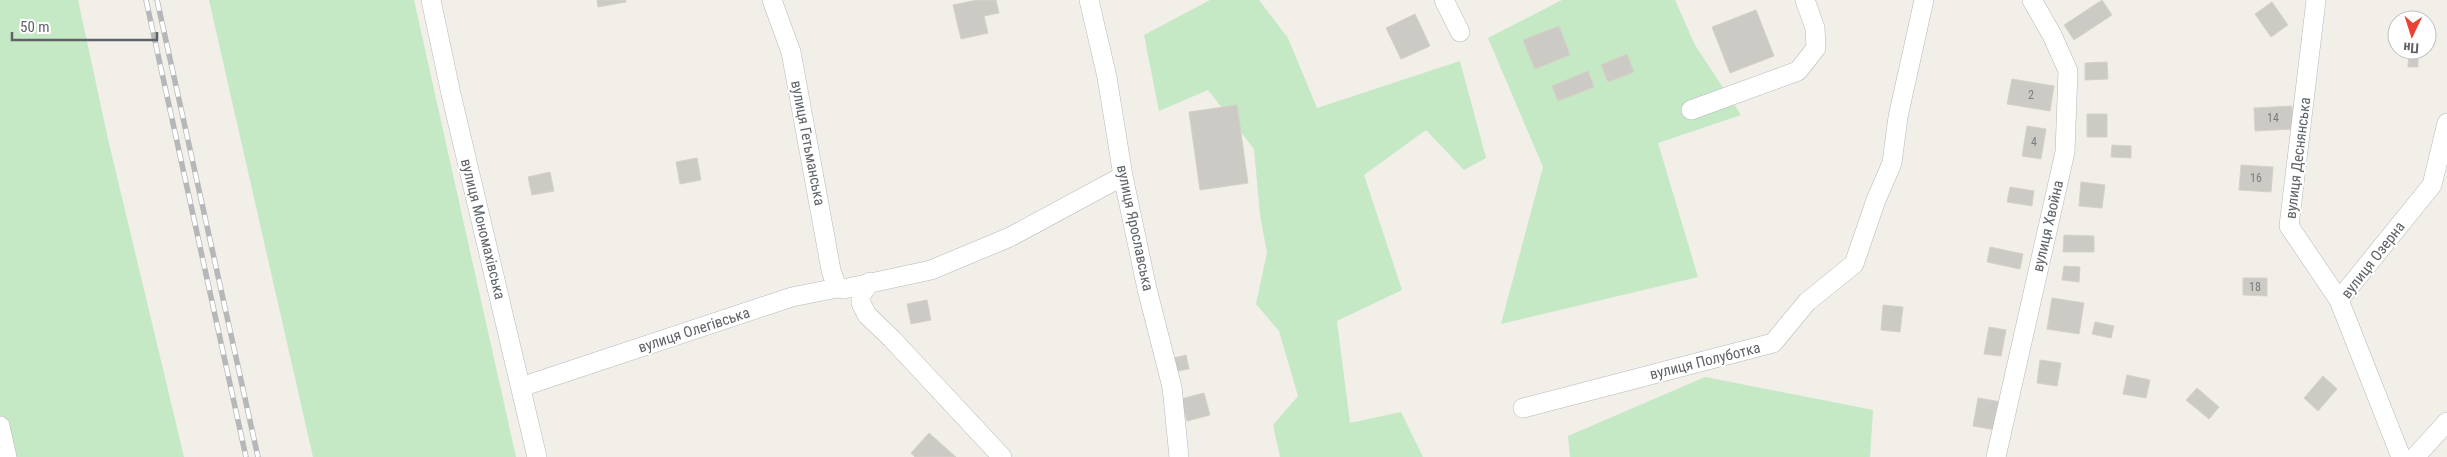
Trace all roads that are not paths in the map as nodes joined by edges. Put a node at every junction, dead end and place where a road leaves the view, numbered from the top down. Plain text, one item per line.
1 (430, 0) edge
2 (772, 0) edge
3 (1089, 0) edge
4 (1444, 0) edge
5 (1805, 0) edge
6 (1924, 0) edge
7 (2032, 0) edge
8 (2316, 0) edge
9 (1460, 32) dead end
10 (1691, 110) dead end
11 (2447, 123) edge
12 (1123, 176) junction
13 (870, 282) junction
14 (837, 288) junction
15 (2339, 300) junction
16 (521, 387) junction
17 (1523, 408) dead end
18 (2447, 422) edge
19 (0, 426) edge
20 (6, 457) edge
21 (537, 457) edge
22 (1002, 457) edge
23 (1180, 457) edge
24 (1996, 457) edge
25 (2401, 457) edge
26 (2415, 457) edge

1 - 16 street, вулиця Мономахівська
2 - 14 street, вулиця Гетьманська
3 - 12 street, вулиця Ярославська
4 - 9 street
5 - 10 street
6 - 17 street, вулиця Полуботка
7 - 24 street, вулиця Хвойна
8 - 15 street, вулиця Деснянська
11 - 15 street, вулиця Озерна
12 - 13 street, вулиця Олегівська
12 - 23 street, вулиця Ярославська
13 - 14 street, вулиця Олегівська
13 - 22 street
14 - 16 street, вулиця Олегівська
15 - 25 street, вулиця Озерна
16 - 21 street, вулиця Мономахівська
18 - 26 street
19 - 20 street

